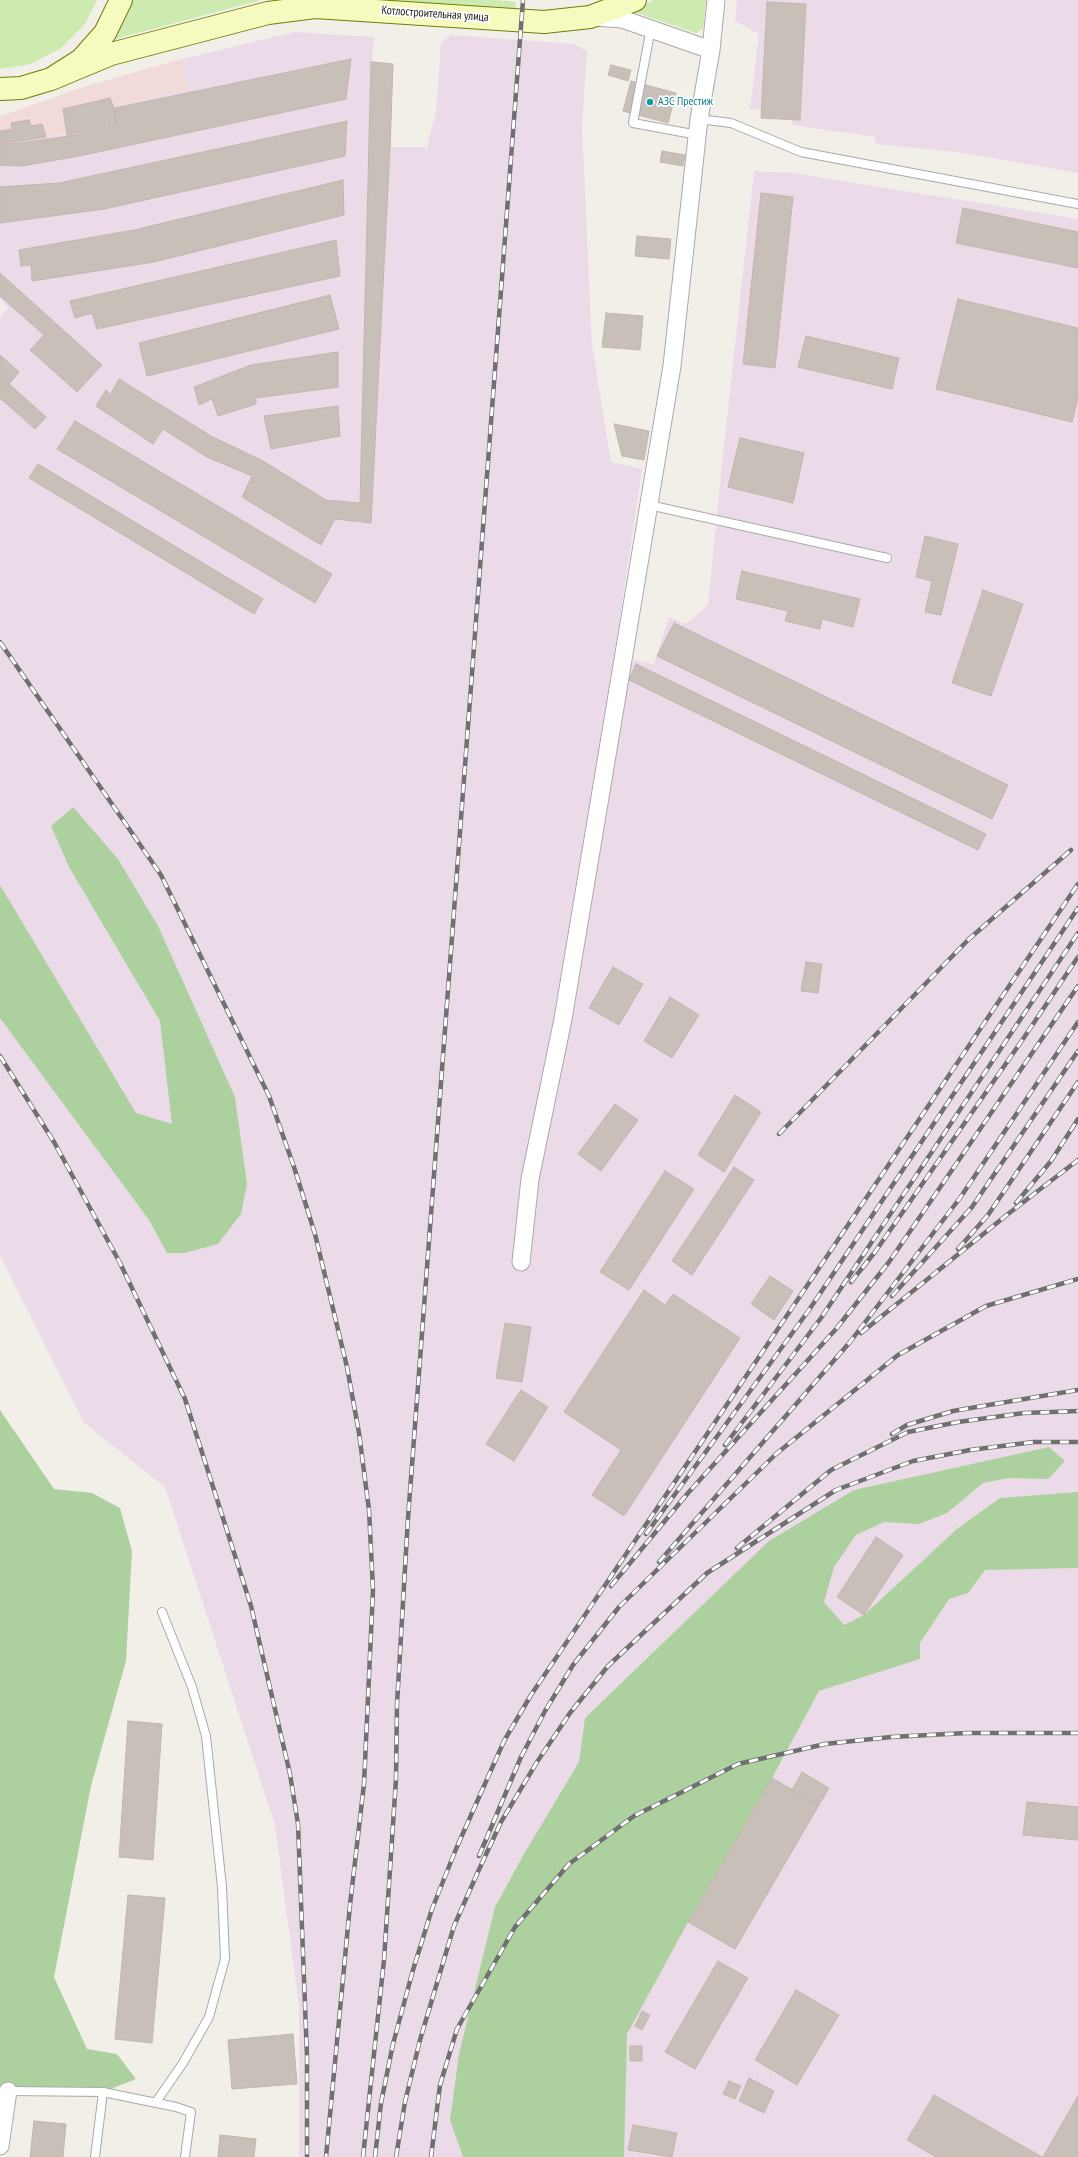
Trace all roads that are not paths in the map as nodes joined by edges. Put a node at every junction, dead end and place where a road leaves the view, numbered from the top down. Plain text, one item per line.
1 (121, 0) edge
2 (635, 0) edge
3 (716, 0) edge
4 (590, 17) junction
5 (651, 28) junction
6 (711, 50) junction
7 (51, 79) junction
8 (10, 89) edge
9 (0, 95) edge
10 (699, 127) junction
11 (1078, 204) edge
12 (649, 505) junction
13 (887, 558) dead end
14 (521, 1262) dead end
15 (162, 1612) dead end
16 (8, 2091) joint
17 (103, 2092) junction
18 (156, 2102) junction
19 (0, 2146) edge
20 (95, 2157) edge
21 (185, 2157) edge

1 - 7 main road
2 - 4 main road, Котлостроительная улица
3 - 6 street
4 - 5 street
4 - 7 main road, Котлостроительная улица
5 - 6 street
5 - 10 lane
6 - 10 street
7 - 8 main road
8 - 9 main road
10 - 11 lane
10 - 12 street
12 - 13 lane
12 - 14 street
15 - 18 lane
16 - 17 lane
16 - 19 street
17 - 18 lane
17 - 20 lane
18 - 21 lane

